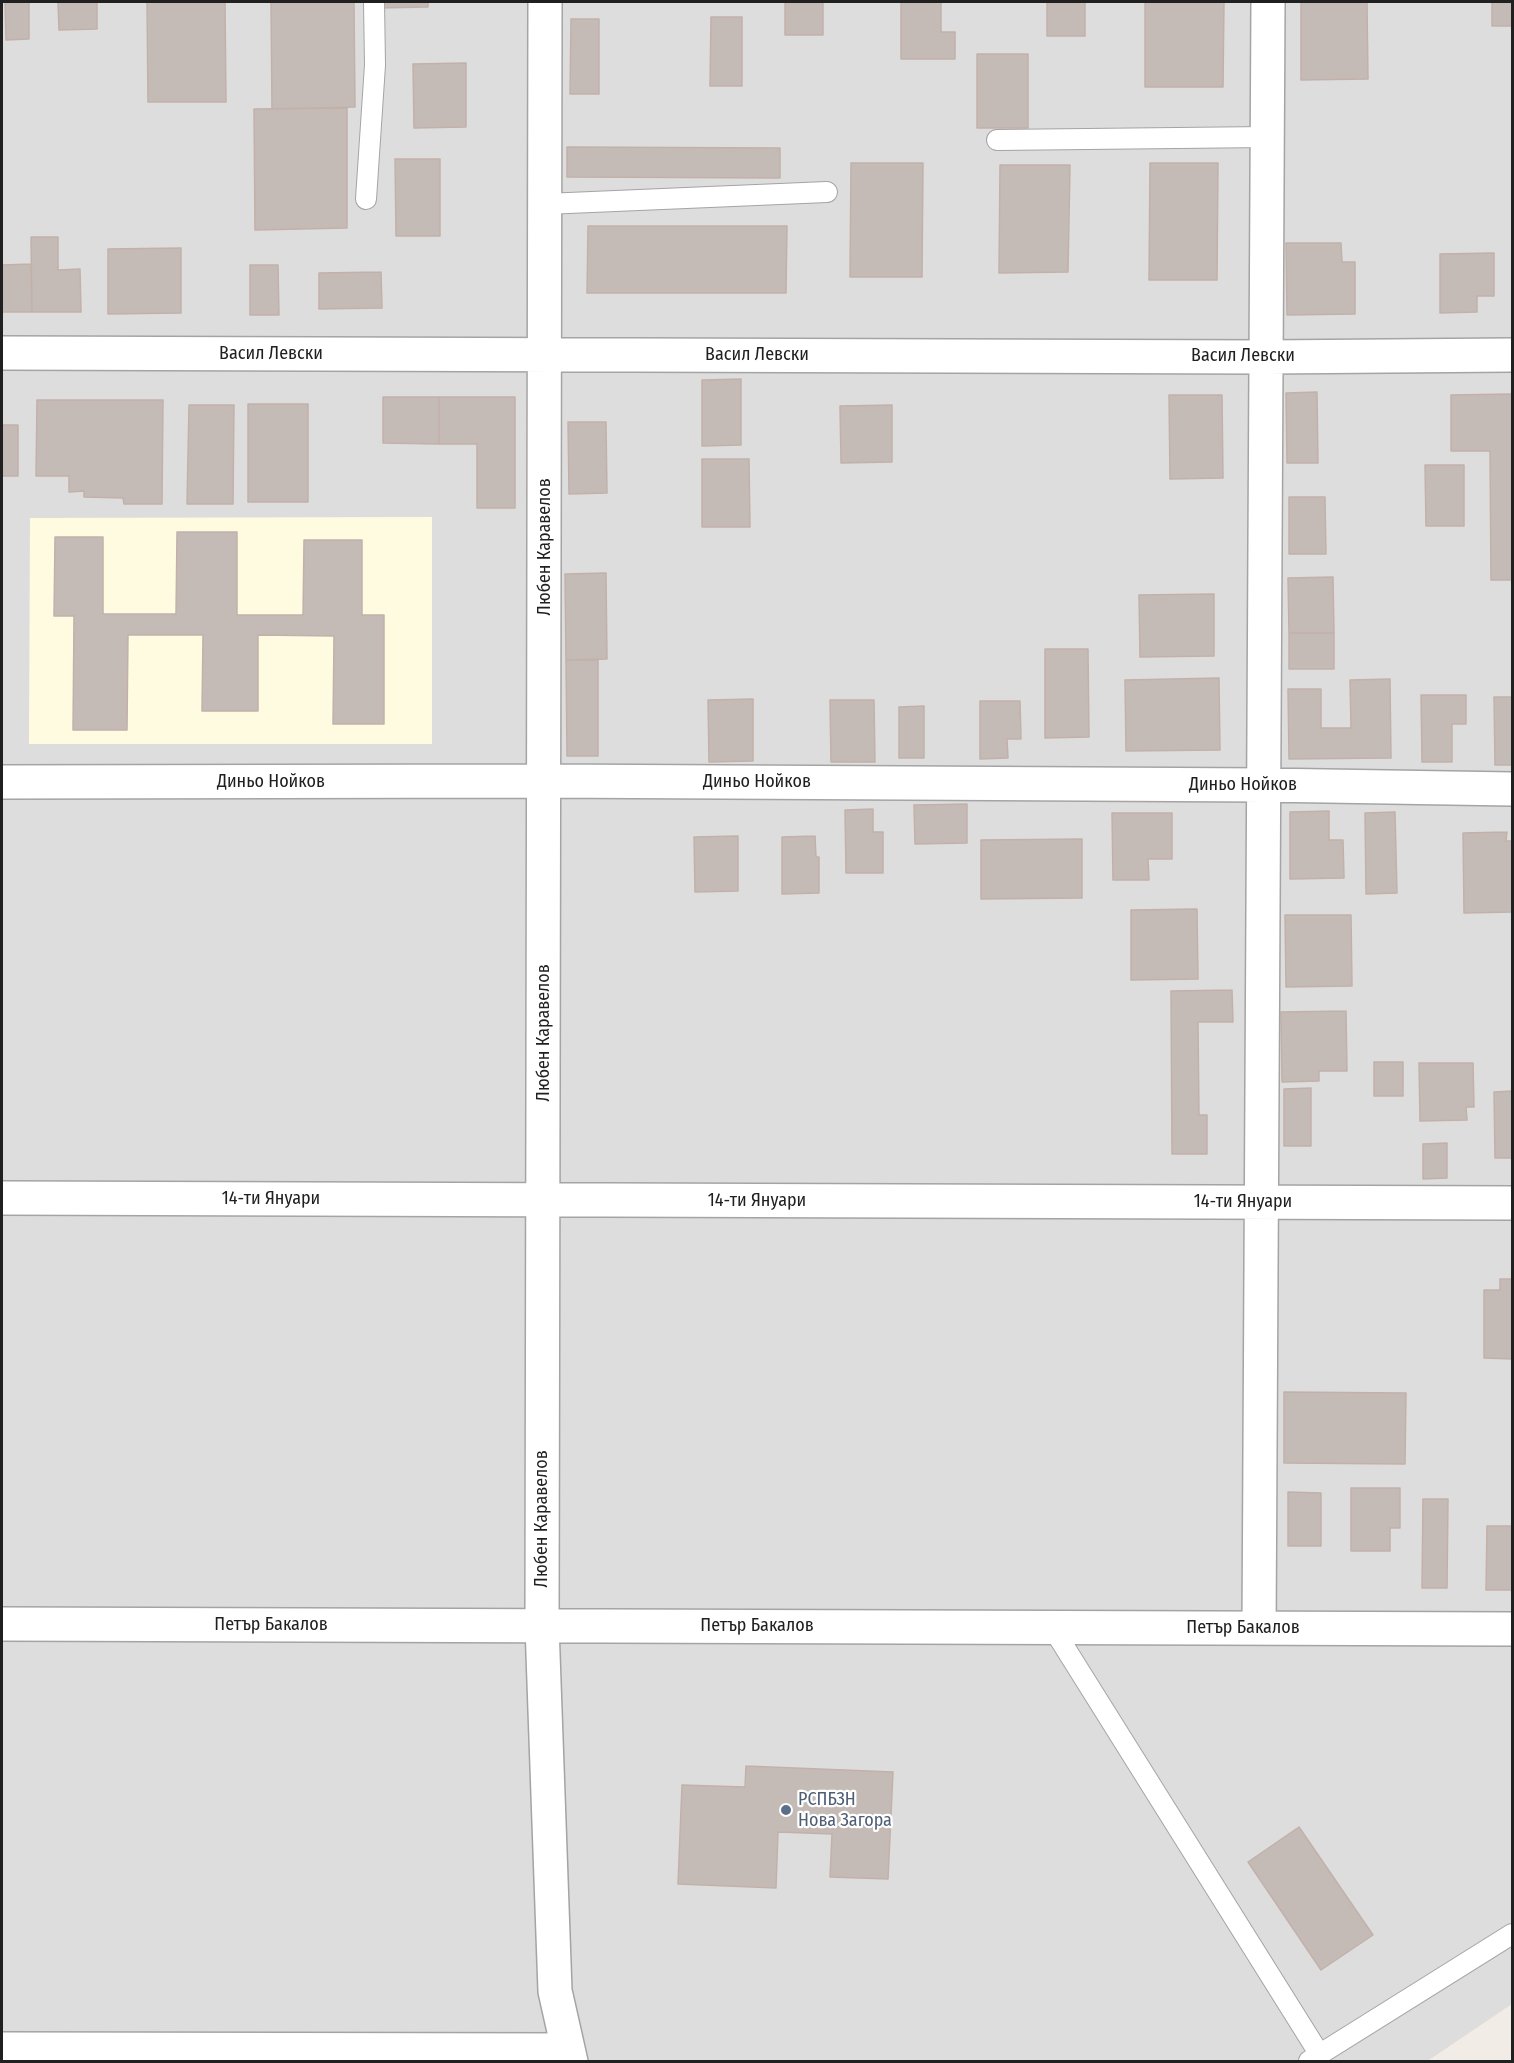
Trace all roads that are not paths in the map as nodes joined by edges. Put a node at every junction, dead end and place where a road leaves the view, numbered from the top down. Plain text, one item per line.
1 (374, 2) edge
2 (545, 2) edge
3 (1268, 2) edge
4 (1267, 137) junction
5 (997, 140) dead end
6 (827, 192) dead end
7 (366, 199) dead end
8 (545, 204) junction
9 (2, 353) edge
10 (545, 354) junction
11 (1512, 355) edge
12 (1266, 357) junction
13 (545, 781) junction
14 (2, 782) edge
15 (1264, 785) junction
16 (1512, 789) edge
17 (2, 1198) edge
18 (543, 1200) junction
19 (1262, 1202) junction
20 (1512, 1203) edge
21 (2, 1624) edge
22 (542, 1626) junction
23 (1052, 1627) junction
24 (1259, 1628) junction
25 (1512, 1629) edge
26 (1512, 1934) edge
27 (2, 2049) edge
28 (563, 2058) edge
29 (1314, 2058) edge

1 - 7 lane
2 - 8 street, Любен Каравелов
3 - 4 street
4 - 5 lane
4 - 12 street
6 - 8 lane
8 - 10 street, Любен Каравелов
9 - 10 street, Васил Левски
10 - 12 street, Васил Левски
10 - 13 street, Любен Каравелов
11 - 12 street, Васил Левски
12 - 15 street
13 - 14 street, Диньо Нойков
13 - 15 street, Диньо Нойков
13 - 18 street, Любен Каравелов
15 - 16 street, Диньо Нойков
15 - 19 street
17 - 18 street, 14-ти Януари
18 - 19 street, 14-ти Януари
18 - 22 street, Любен Каравелов
19 - 20 street, 14-ти Януари
19 - 24 street
21 - 22 street, Петър Бакалов
22 - 23 street, Петър Бакалов
22 - 28 street, Любен Каравелов
23 - 24 street, Петър Бакалов
23 - 29 lane
24 - 25 street, Петър Бакалов
26 - 29 lane
27 - 28 street

